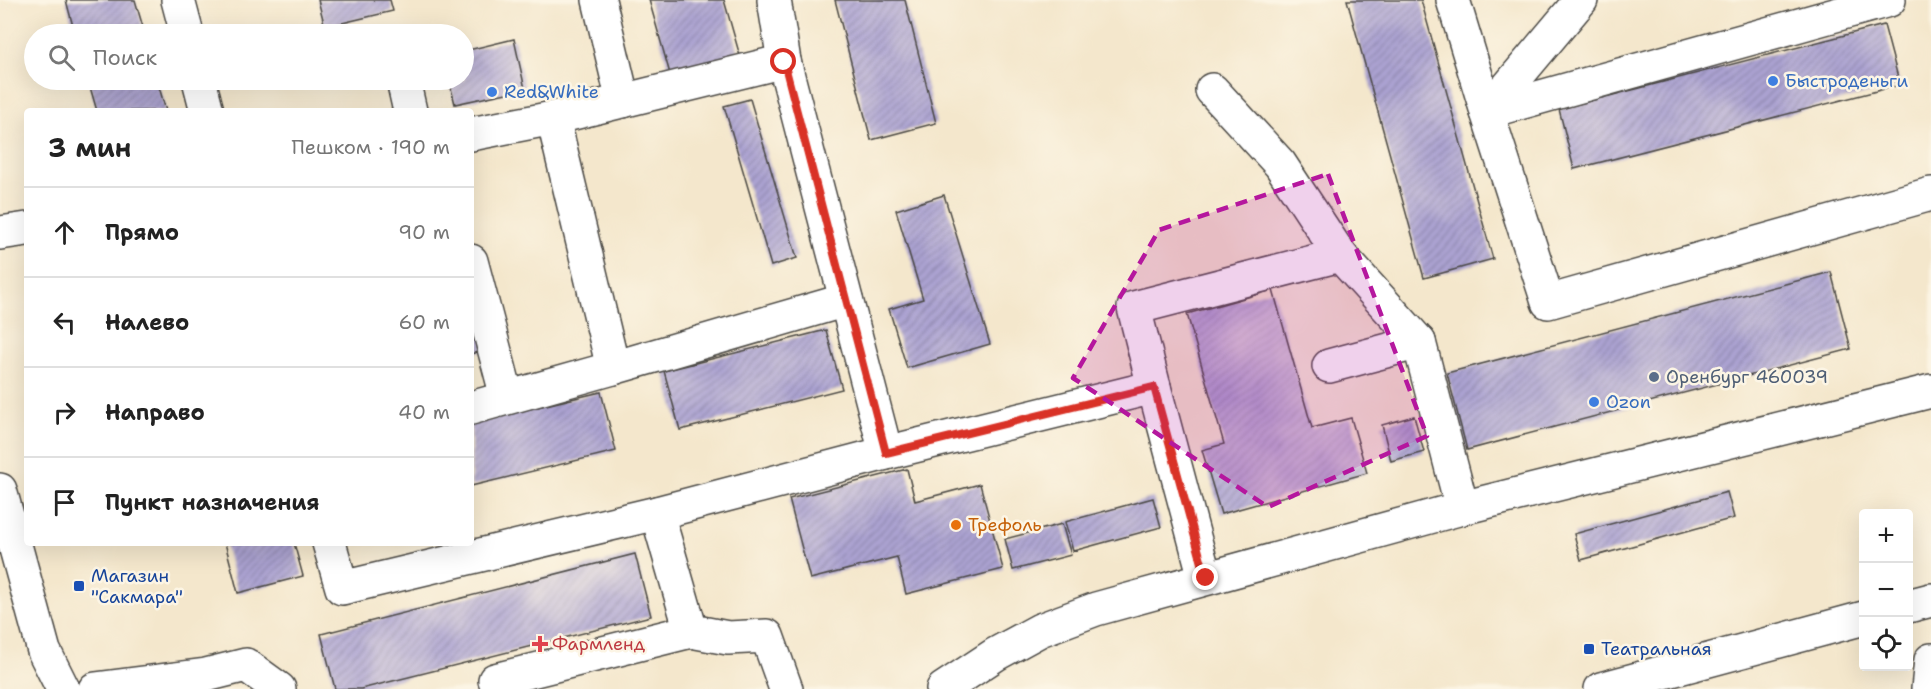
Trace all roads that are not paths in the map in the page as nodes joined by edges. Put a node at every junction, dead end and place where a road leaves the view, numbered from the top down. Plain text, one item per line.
1 (178, 0) edge
2 (599, 0) edge
3 (774, 0) edge
4 (1454, 0) edge
5 (1581, 0) edge
6 (1889, 0) edge
7 (184, 24) edge
8 (784, 62) junction
9 (202, 90) edge
10 (405, 90) edge
11 (1212, 90) dead end
12 (623, 101) junction
13 (206, 108) edge
14 (409, 108) edge
15 (1487, 112) junction
16 (553, 118) junction
17 (474, 133) edge
18 (1931, 194) edge
19 (24, 229) edge
20 (0, 233) edge
21 (1340, 255) junction
22 (474, 272) edge
23 (846, 300) junction
24 (1419, 342) junction
25 (1329, 366) dead end
26 (613, 368) junction
27 (1154, 387) junction
28 (1931, 391) edge
29 (507, 397) junction
30 (474, 407) edge
31 (886, 453) junction
32 (0, 490) edge
33 (1461, 508) junction
34 (657, 513) junction
35 (330, 546) edge
36 (1206, 578) junction
37 (1931, 600) edge
38 (1913, 605) edge
39 (1859, 619) edge
40 (691, 631) junction
41 (44, 651) junction
42 (1931, 660) edge
43 (495, 680) dead end
44 (44, 689) edge
45 (63, 689) edge
46 (96, 689) edge
47 (279, 689) edge
48 (786, 689) edge
49 (943, 689) edge
50 (1601, 689) edge
51 (1928, 689) edge

1 - 7 street
2 - 12 street
3 - 8 street
4 - 15 street
5 - 15 street
6 - 15 street
8 - 12 street
8 - 23 street
9 - 13 street
10 - 14 street
11 - 21 street
12 - 16 street
15 - 18 street
16 - 17 street
16 - 26 street
19 - 20 street
21 - 24 street
21 - 27 street
22 - 29 street
23 - 26 street
23 - 31 street
24 - 25 street
24 - 33 street
26 - 29 street
27 - 31 street
27 - 36 street
28 - 33 street
29 - 30 street
31 - 34 street
32 - 41 street
33 - 36 street
34 - 35 street
34 - 40 street
36 - 49 street
37 - 38 street
39 - 50 street
40 - 43 street
40 - 48 street
41 - 44 street
41 - 45 street
42 - 51 street
46 - 47 street

